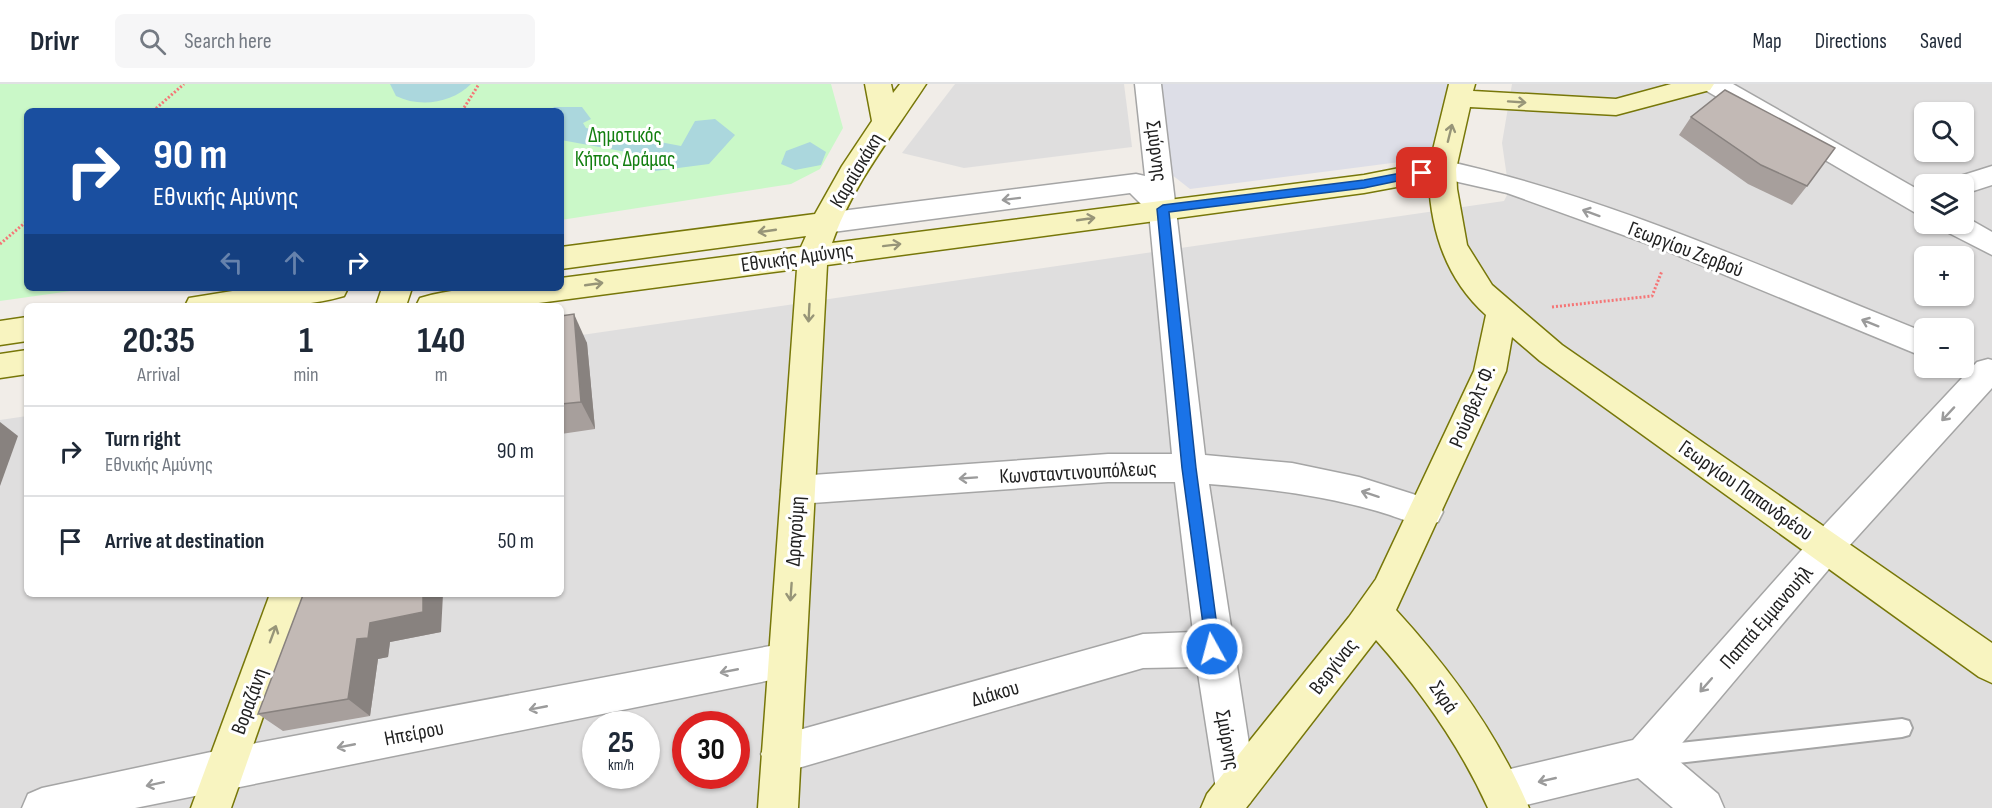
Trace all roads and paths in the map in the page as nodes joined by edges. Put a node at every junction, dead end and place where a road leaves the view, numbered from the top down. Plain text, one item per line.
1 (184, 84) edge
2 (479, 84) edge
3 (878, 84) edge
4 (913, 84) edge
5 (1148, 84) edge
6 (1701, 84) edge
7 (1714, 84) edge
8 (1460, 91) edge
9 (156, 108) edge
10 (464, 108) edge
11 (885, 121) junction
12 (1442, 169) junction
13 (1992, 175) edge
14 (1974, 181) edge
15 (1914, 197) edge
16 (1163, 209) junction
17 (825, 223) junction
18 (24, 224) edge
19 (1973, 234) edge
20 (1671, 242) junction
21 (0, 244) edge
22 (1992, 245) edge
23 (813, 255) junction
24 (564, 258) edge
25 (564, 288) edge
26 (311, 291) edge
27 (543, 291) edge
28 (222, 303) edge
29 (453, 303) edge
30 (1502, 313) junction
31 (24, 329) edge
32 (0, 333) edge
33 (1914, 341) edge
34 (24, 362) edge
35 (0, 366) edge
36 (1981, 368) edge
37 (1189, 468) junction
38 (798, 490) junction
39 (1426, 512) junction
40 (1827, 546) junction
41 (287, 597) edge
42 (1375, 612) junction
43 (1212, 649) junction
44 (786, 660) junction
45 (1992, 665) edge
46 (1902, 728) dead end
47 (781, 754) junction
48 (1644, 757) junction
49 (225, 770) junction
50 (1228, 799) edge
51 (1505, 799) edge
52 (42, 808) edge
53 (211, 808) edge
54 (778, 808) edge
55 (1704, 808) edge

1 - 9 path
2 - 10 path
3 - 11 main road, Καραϊσκάκη
4 - 11 main road
5 - 16 street, Σμύρνης
8 -> 6 main road
7 - 15 street
12 -> 8 main road
11 - 17 main road, Καραϊσκάκη
12 - 16 main road, Εθνικής Αμύνης
20 -> 12 street, Γεωργίου Ζερβού
12 - 30 main road
13 - 14 street
16 -> 17 street, Εθνικής Αμύνης
23 -> 16 main road, Εθνικής Αμύνης
16 - 37 street, Σμύρνης
17 - 23 main road, Καραϊσκάκη
17 -> 24 main road, Εθνικής Αμύνης
18 - 21 path
19 - 22 street
20 - 30 path
33 -> 20 street, Γεωργίου Ζερβού
25 -> 23 main road, Εθνικής Αμύνης
23 -> 38 main road, Δραγούμη
26 - 28 main road
29 -> 27 main road, Εθνικής Αμύνης
30 - 39 main road, Ρούσβελτ Φ.
30 - 40 main road, Γεωργίου Παπανδρέου
31 - 32 main road
34 - 35 main road
36 -> 40 street, Παππά Εμμανουήλ
37 -> 38 street, Κωνσταντινουπόλεως
39 -> 37 street, Κωνσταντινουπόλεως
37 - 43 street, Σμύρνης
38 -> 44 main road, Δραγούμη
39 - 42 main road, Βεργίνας
40 - 45 main road, Γεωργίου Παπανδρέου
40 -> 48 street, Παππά Εμμανουήλ
49 -> 41 main road, Βοραζάνη
42 - 50 main road, Βεργίνας
42 - 51 main road, Σκρά
43 - 47 street, Διάκου
43 - 50 street, Σμύρνης
44 - 47 main road, Δραγούμη
44 -> 49 street, Ηπείρου
46 - 48 lane
47 - 54 main road, Δραγούμη
48 -> 51 street
48 - 55 street
49 -> 52 street, Ηπείρου
49 - 53 main road, Βοραζάνη

